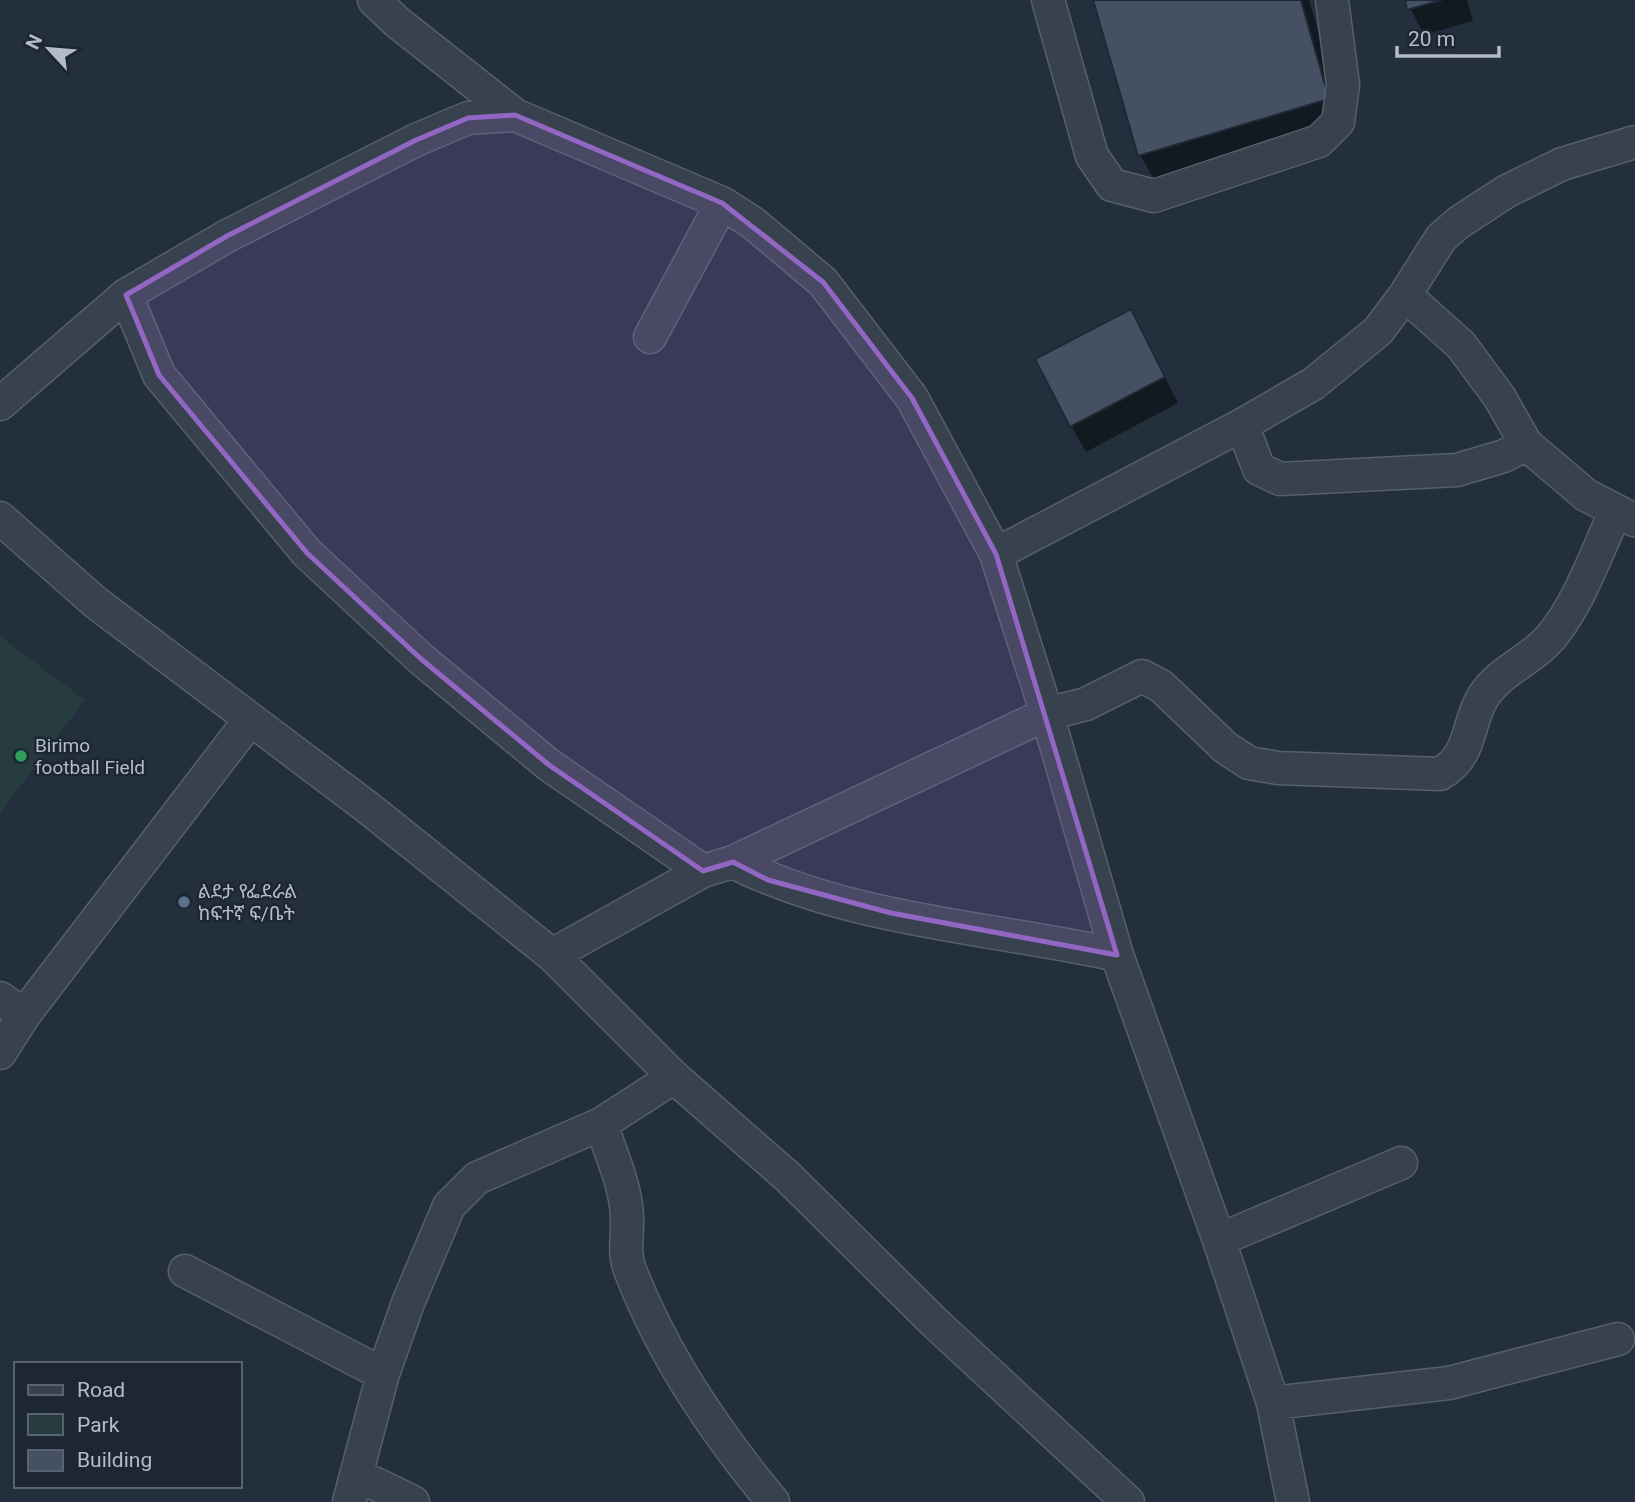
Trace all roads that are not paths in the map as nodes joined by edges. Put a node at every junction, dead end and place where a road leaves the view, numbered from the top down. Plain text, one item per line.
1 (374, 0) edge
2 (1048, 0) edge
3 (1332, 0) edge
4 (515, 115) junction
5 (1635, 142) edge
6 (722, 204) junction
7 (126, 295) junction
8 (1405, 295) junction
9 (650, 337) dead end
10 (0, 404) edge
11 (1242, 425) junction
12 (1526, 444) junction
13 (1625, 517) edge
14 (0, 518) edge
15 (996, 554) junction
16 (1047, 714) junction
17 (249, 721) junction
18 (733, 862) junction
19 (703, 872) junction
20 (552, 955) junction
21 (1116, 955) junction
22 (12, 1006) edge
23 (0, 1054) edge
24 (674, 1077) junction
25 (601, 1124) junction
26 (1401, 1163) dead end
27 (1219, 1240) junction
28 (186, 1271) dead end
29 (1618, 1339) dead end
30 (383, 1374) junction
31 (1273, 1403) junction
32 (353, 1488) edge
33 (413, 1502) edge
34 (773, 1502) edge
35 (1128, 1502) edge
36 (1293, 1502) edge

1 - 4 street
2 - 3 street
4 - 6 street
4 - 7 street
5 - 8 street
6 - 9 street
6 - 15 street
7 - 10 street
7 - 19 street
8 - 11 street
8 - 12 street
11 - 12 street
11 - 15 street
12 - 13 street
13 - 16 street
14 - 17 street
15 - 16 street
16 - 18 street
16 - 21 street
17 - 20 street
17 - 22 street
18 - 19 street
18 - 21 street
19 - 20 street
20 - 24 street
21 - 27 street
22 - 23 street
24 - 25 street
24 - 35 street
25 - 30 street
25 - 34 street
26 - 27 street
27 - 31 street
28 - 30 street
29 - 31 street
30 - 32 street
31 - 36 street
32 - 33 street

